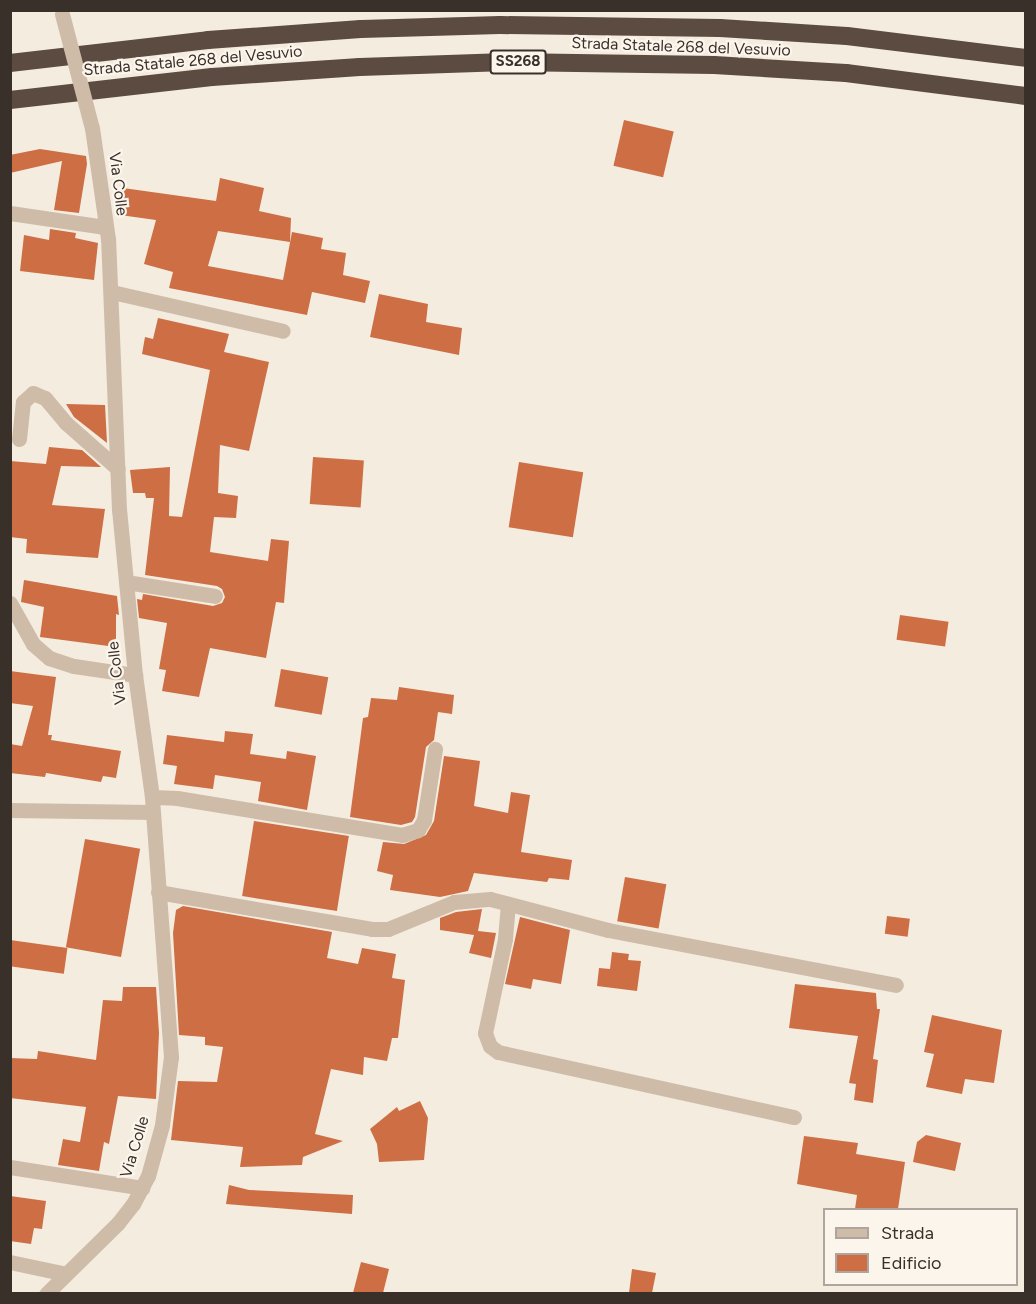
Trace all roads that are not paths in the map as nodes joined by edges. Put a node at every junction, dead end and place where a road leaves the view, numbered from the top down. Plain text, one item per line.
1 (61, 12) edge
2 (1026, 58) edge
3 (10, 63) edge
4 (1026, 96) edge
5 (10, 100) edge
6 (10, 213) edge
7 (105, 227) junction
8 (112, 291) junction
9 (283, 331) dead end
10 (19, 439) dead end
11 (118, 469) junction
12 (126, 582) junction
13 (215, 596) dead end
14 (10, 603) edge
15 (135, 675) junction
16 (435, 749) dead end
17 (152, 805) junction
18 (10, 810) edge
19 (158, 892) junction
20 (508, 904) junction
21 (896, 985) dead end
22 (794, 1117) dead end
23 (10, 1167) edge
24 (142, 1188) junction
25 (10, 1262) edge
26 (66, 1274) junction
27 (46, 1293) edge

1 - 7 street, Via Colle, bridge
2 - 3 highway, Strada Statale 268 del Vesuvio
4 - 5 highway, Strada Statale 268 del Vesuvio / SS268
6 - 7 street
7 - 8 street, Via Colle
8 - 9 street
8 - 11 street, Via Colle
10 - 11 street
11 - 12 street, Via Colle
12 - 13 street
12 - 15 street, Via Colle
14 - 15 street
15 - 17 street, Via Colle
16 - 17 street
17 - 18 street
17 - 19 street, Via Colle
19 - 20 street
19 - 24 street, Via Colle
20 - 21 street
20 - 22 street
23 - 24 street
24 - 26 street, Via Colle
25 - 26 street
26 - 27 street, Via Colle

